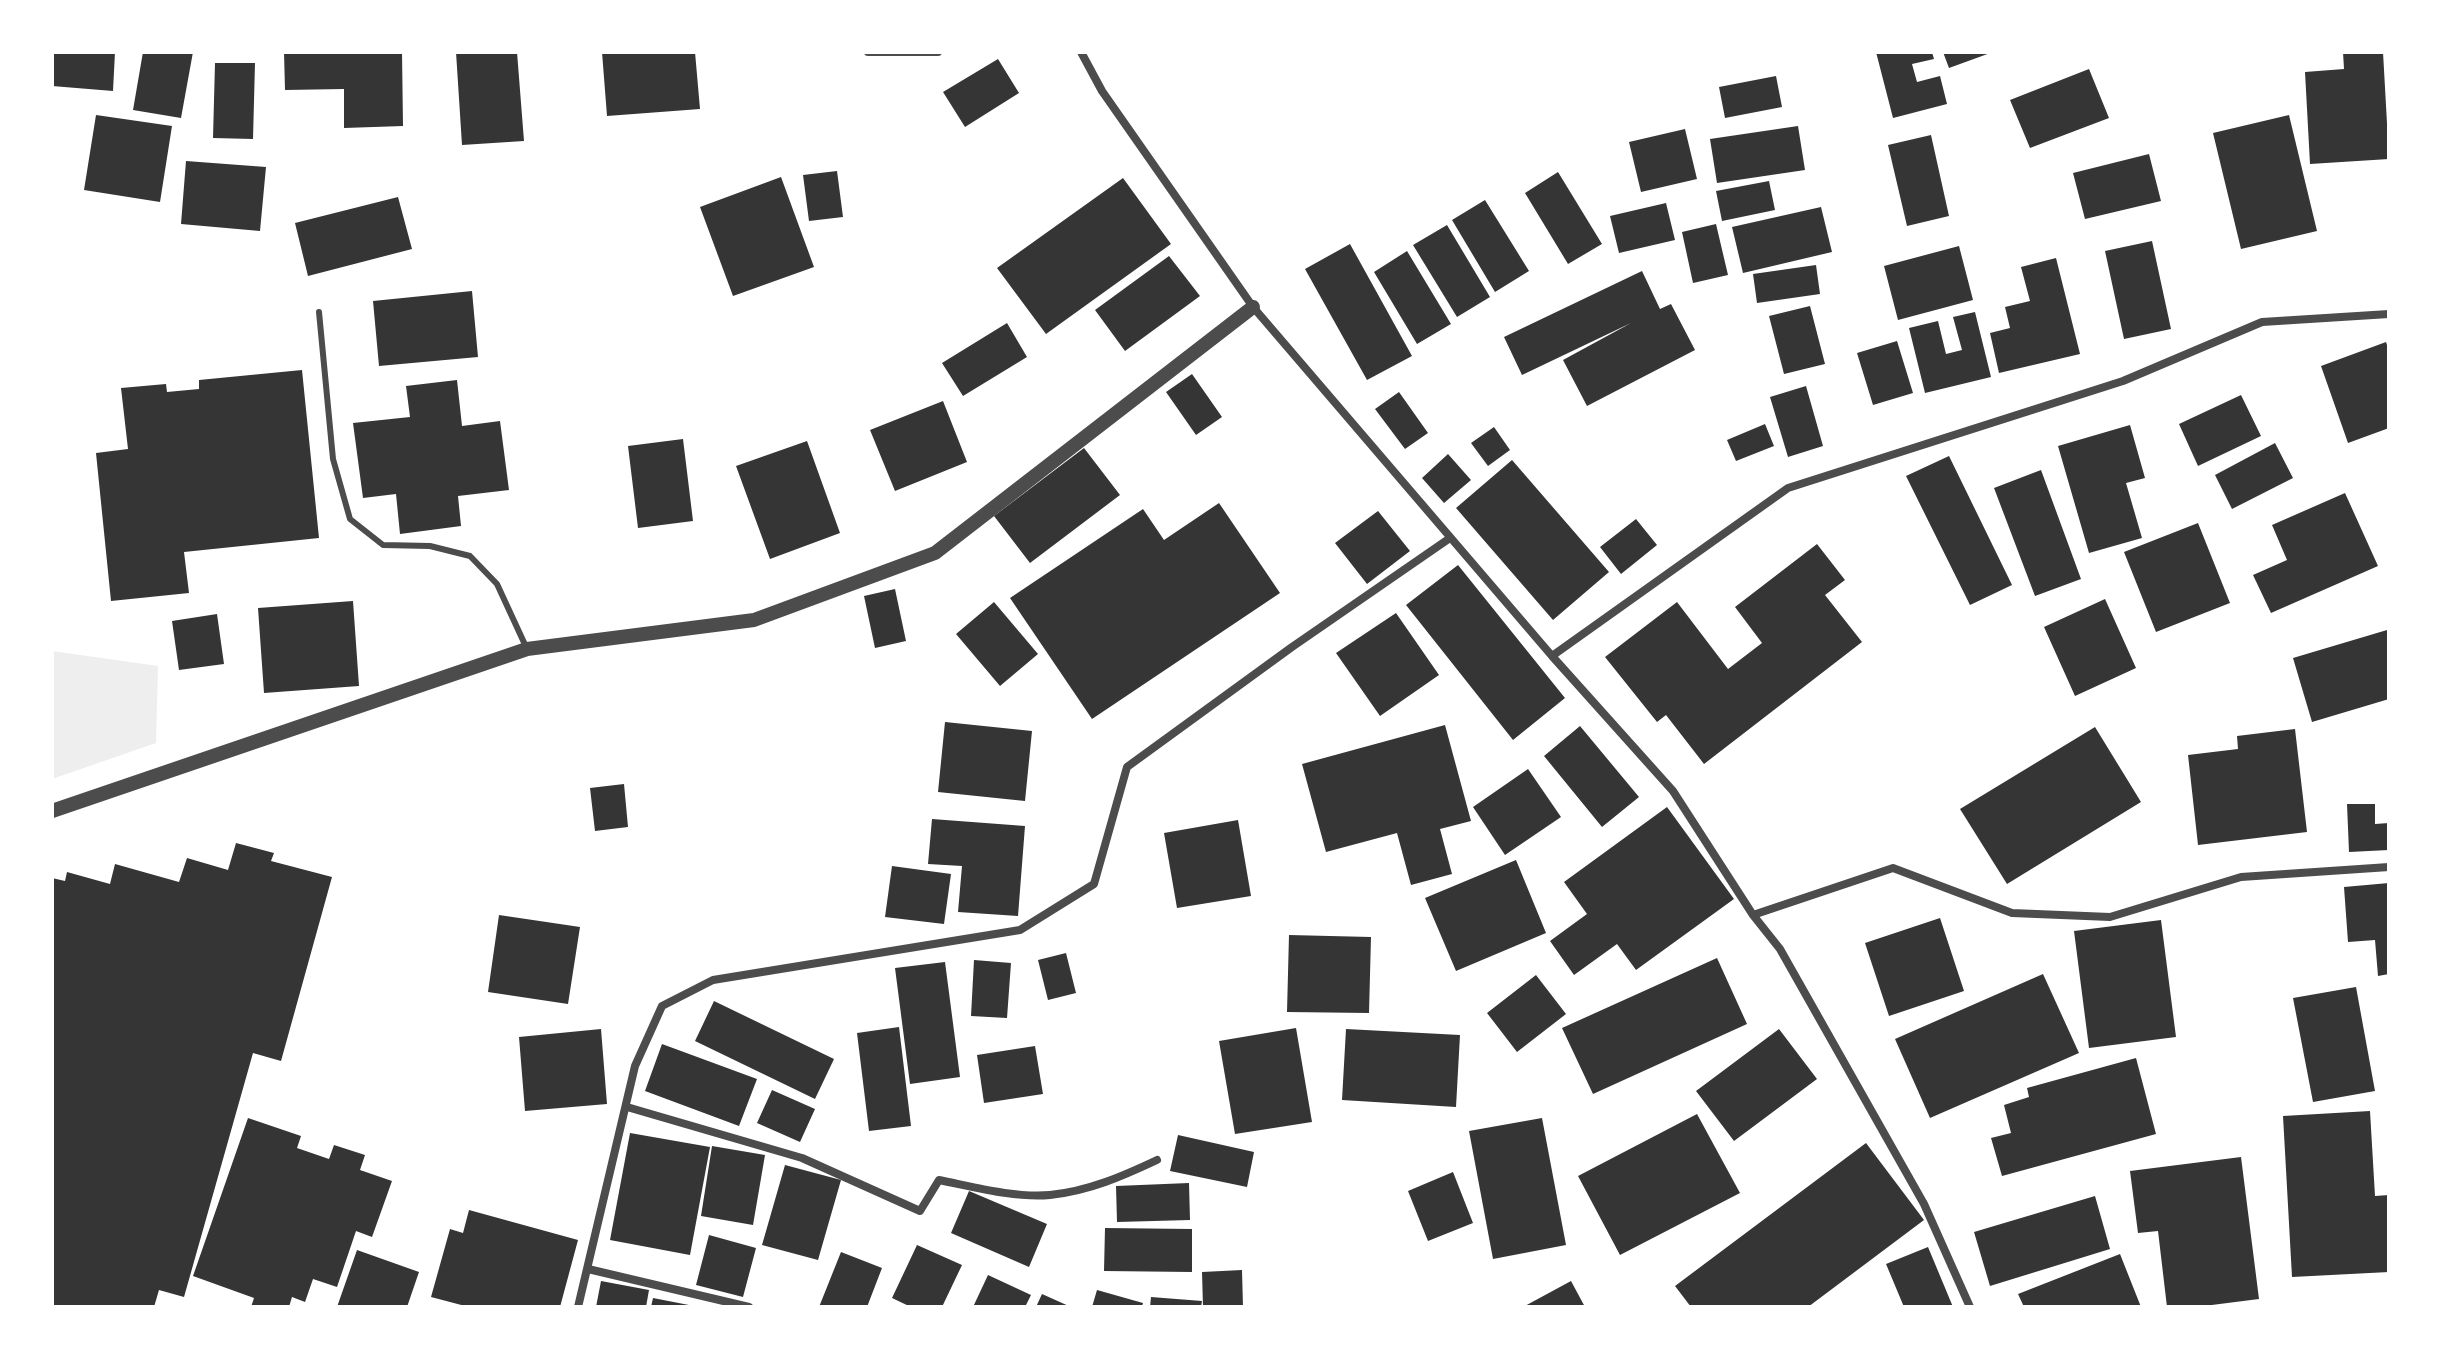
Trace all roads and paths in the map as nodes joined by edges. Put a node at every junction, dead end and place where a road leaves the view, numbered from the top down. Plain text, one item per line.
1 (868, 52) edge
2 (938, 52) edge
3 (1081, 52) edge
4 (1253, 307) junction
5 (319, 312) dead end
6 (2389, 314) edge
7 (1450, 538) junction
8 (527, 649) junction
9 (1552, 656) junction
10 (52, 811) edge
11 (2389, 867) edge
12 (1753, 915) junction
13 (627, 1107) junction
14 (1157, 1160) dead end
15 (588, 1269) junction
16 (578, 1307) edge
17 (749, 1307) edge
18 (1970, 1307) edge

1 - 2 street
3 - 4 street
4 - 7 street
4 - 8 street
5 - 8 lane
6 - 9 street
7 - 9 street
7 - 13 street
8 - 10 street
9 - 12 street
11 - 12 street
12 - 18 street
13 - 14 street
13 - 15 street
15 - 16 street
15 - 17 street

